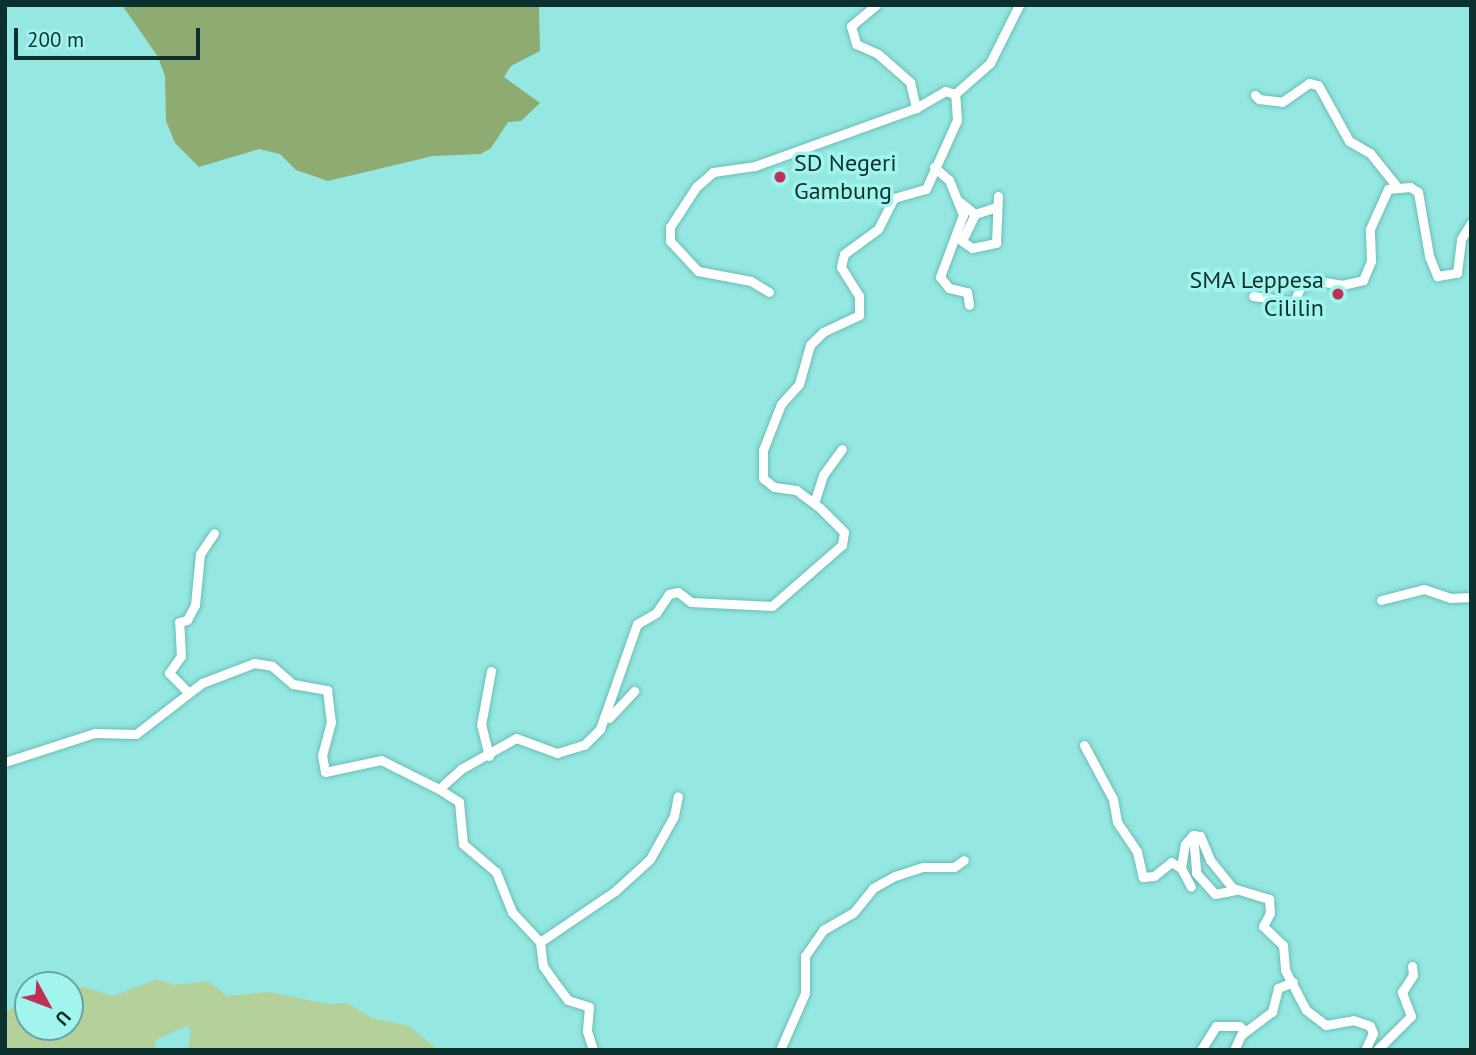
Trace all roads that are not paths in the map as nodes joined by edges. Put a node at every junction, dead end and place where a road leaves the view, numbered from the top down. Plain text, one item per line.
1 (876, 5) edge
2 (1019, 5) edge
3 (955, 93) junction
4 (1255, 94) dead end
5 (915, 106) junction
6 (934, 167) junction
7 (1398, 188) junction
8 (998, 196) dead end
9 (960, 202) junction
10 (997, 207) junction
11 (975, 214) junction
12 (1471, 223) edge
13 (769, 292) dead end
14 (1253, 296) dead end
15 (969, 305) dead end
16 (842, 449) dead end
17 (770, 466) dead end
18 (762, 475) junction
19 (814, 503) junction
20 (214, 533) dead end
21 (1471, 597) edge
22 (1381, 600) dead end
23 (491, 671) dead end
24 (634, 691) dead end
25 (188, 692) junction
26 (596, 736) junction
27 (1084, 745) dead end
28 (489, 756) junction
29 (5, 762) edge
30 (439, 789) junction
31 (678, 796) dead end
32 (1193, 835) junction
33 (964, 860) dead end
34 (1181, 868) junction
35 (1191, 887) dead end
36 (1236, 890) junction
37 (540, 942) junction
38 (1412, 966) dead end
39 (1293, 982) junction
40 (1245, 1031) junction
41 (593, 1050) edge
42 (780, 1050) edge
43 (1201, 1050) edge
44 (1234, 1050) edge
45 (1364, 1050) edge
46 (1377, 1050) edge

1 - 5 street
2 - 3 street
3 - 5 street
3 - 6 street
4 - 7 street
5 - 13 street
6 - 9 street
6 - 18 street
7 - 12 street
7 - 14 street
8 - 10 street
9 - 11 street
9 - 15 street
10 - 11 street
10 - 11 street
16 - 19 street
17 - 18 street
18 - 19 street
19 - 26 street
20 - 25 street
21 - 22 street
23 - 28 street
24 - 26 street
25 - 29 street
25 - 30 street
26 - 28 street
27 - 34 street
28 - 30 street
30 - 37 street
31 - 37 street
32 - 34 street
32 - 36 street
32 - 36 street
33 - 42 street
34 - 35 street
36 - 39 street
37 - 41 street
38 - 46 street
39 - 40 street
39 - 45 street
40 - 43 street
40 - 44 street

